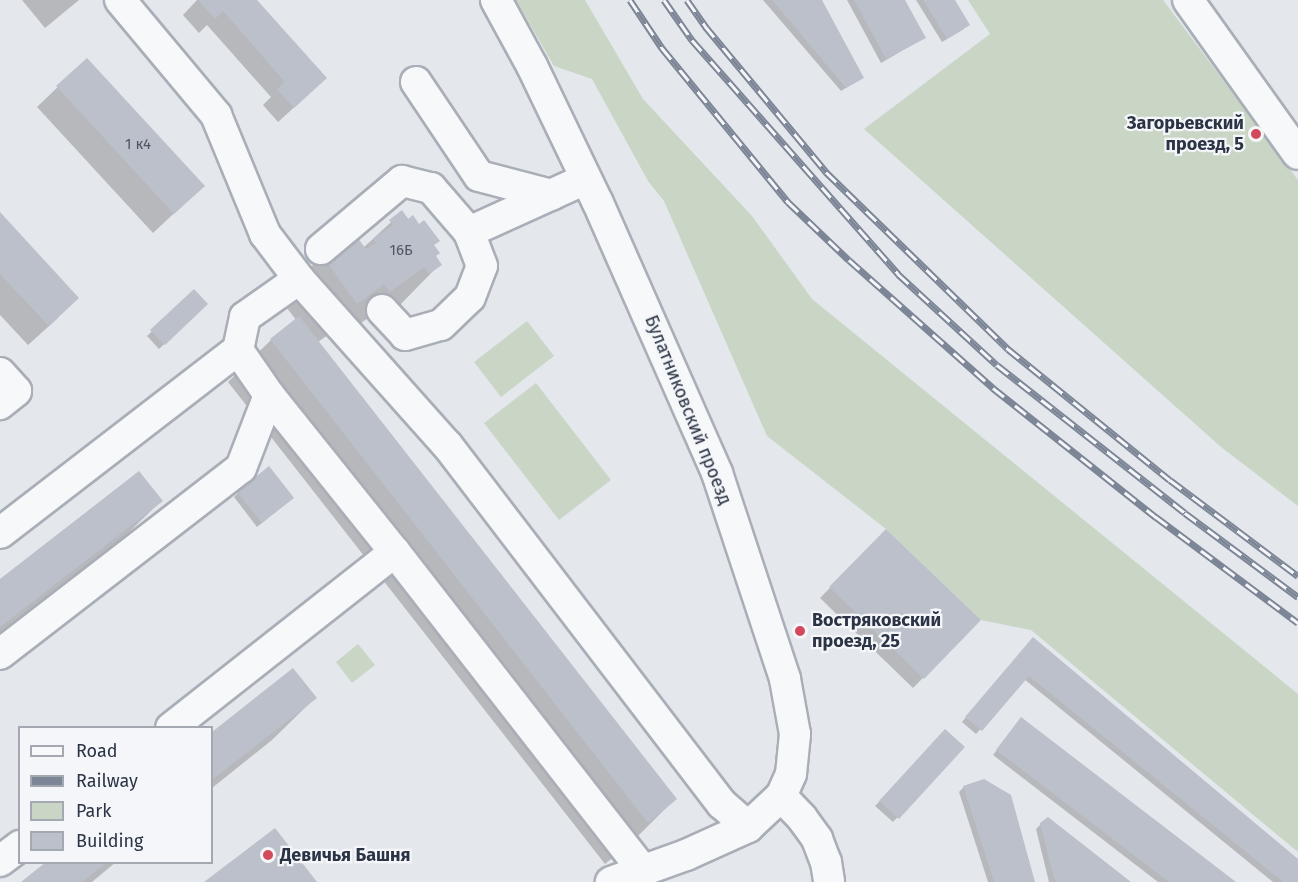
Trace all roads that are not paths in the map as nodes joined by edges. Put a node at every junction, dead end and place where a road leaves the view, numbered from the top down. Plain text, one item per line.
1 (120, 0) edge
2 (496, 0) edge
3 (1188, 0) edge
4 (416, 81) dead end
5 (1298, 154) edge
6 (586, 179) junction
7 (552, 195) junction
8 (469, 232) junction
9 (321, 249) dead end
10 (299, 279) junction
11 (382, 310) dead end
12 (238, 350) junction
13 (0, 373) edge
14 (269, 395) junction
15 (0, 405) edge
16 (0, 533) edge
17 (394, 552) junction
18 (0, 654) edge
19 (174, 726) edge
20 (781, 796) junction
21 (748, 827) junction
22 (18, 848) edge
23 (0, 861) edge
24 (643, 870) junction
25 (611, 882) edge
26 (829, 882) edge

1 - 10 street
2 - 6 street, Булатниковский проезд
3 - 5 street
4 - 7 street
6 - 7 street
6 - 20 street, Булатниковский проезд
7 - 8 street
8 - 9 street
8 - 11 street
10 - 12 street
10 - 21 street
12 - 14 street
12 - 16 street
13 - 15 street
14 - 17 street
14 - 18 street
17 - 19 street
17 - 24 street
20 - 21 street, Булатниковский проезд
20 - 26 street
21 - 24 street
22 - 23 street
24 - 25 street

